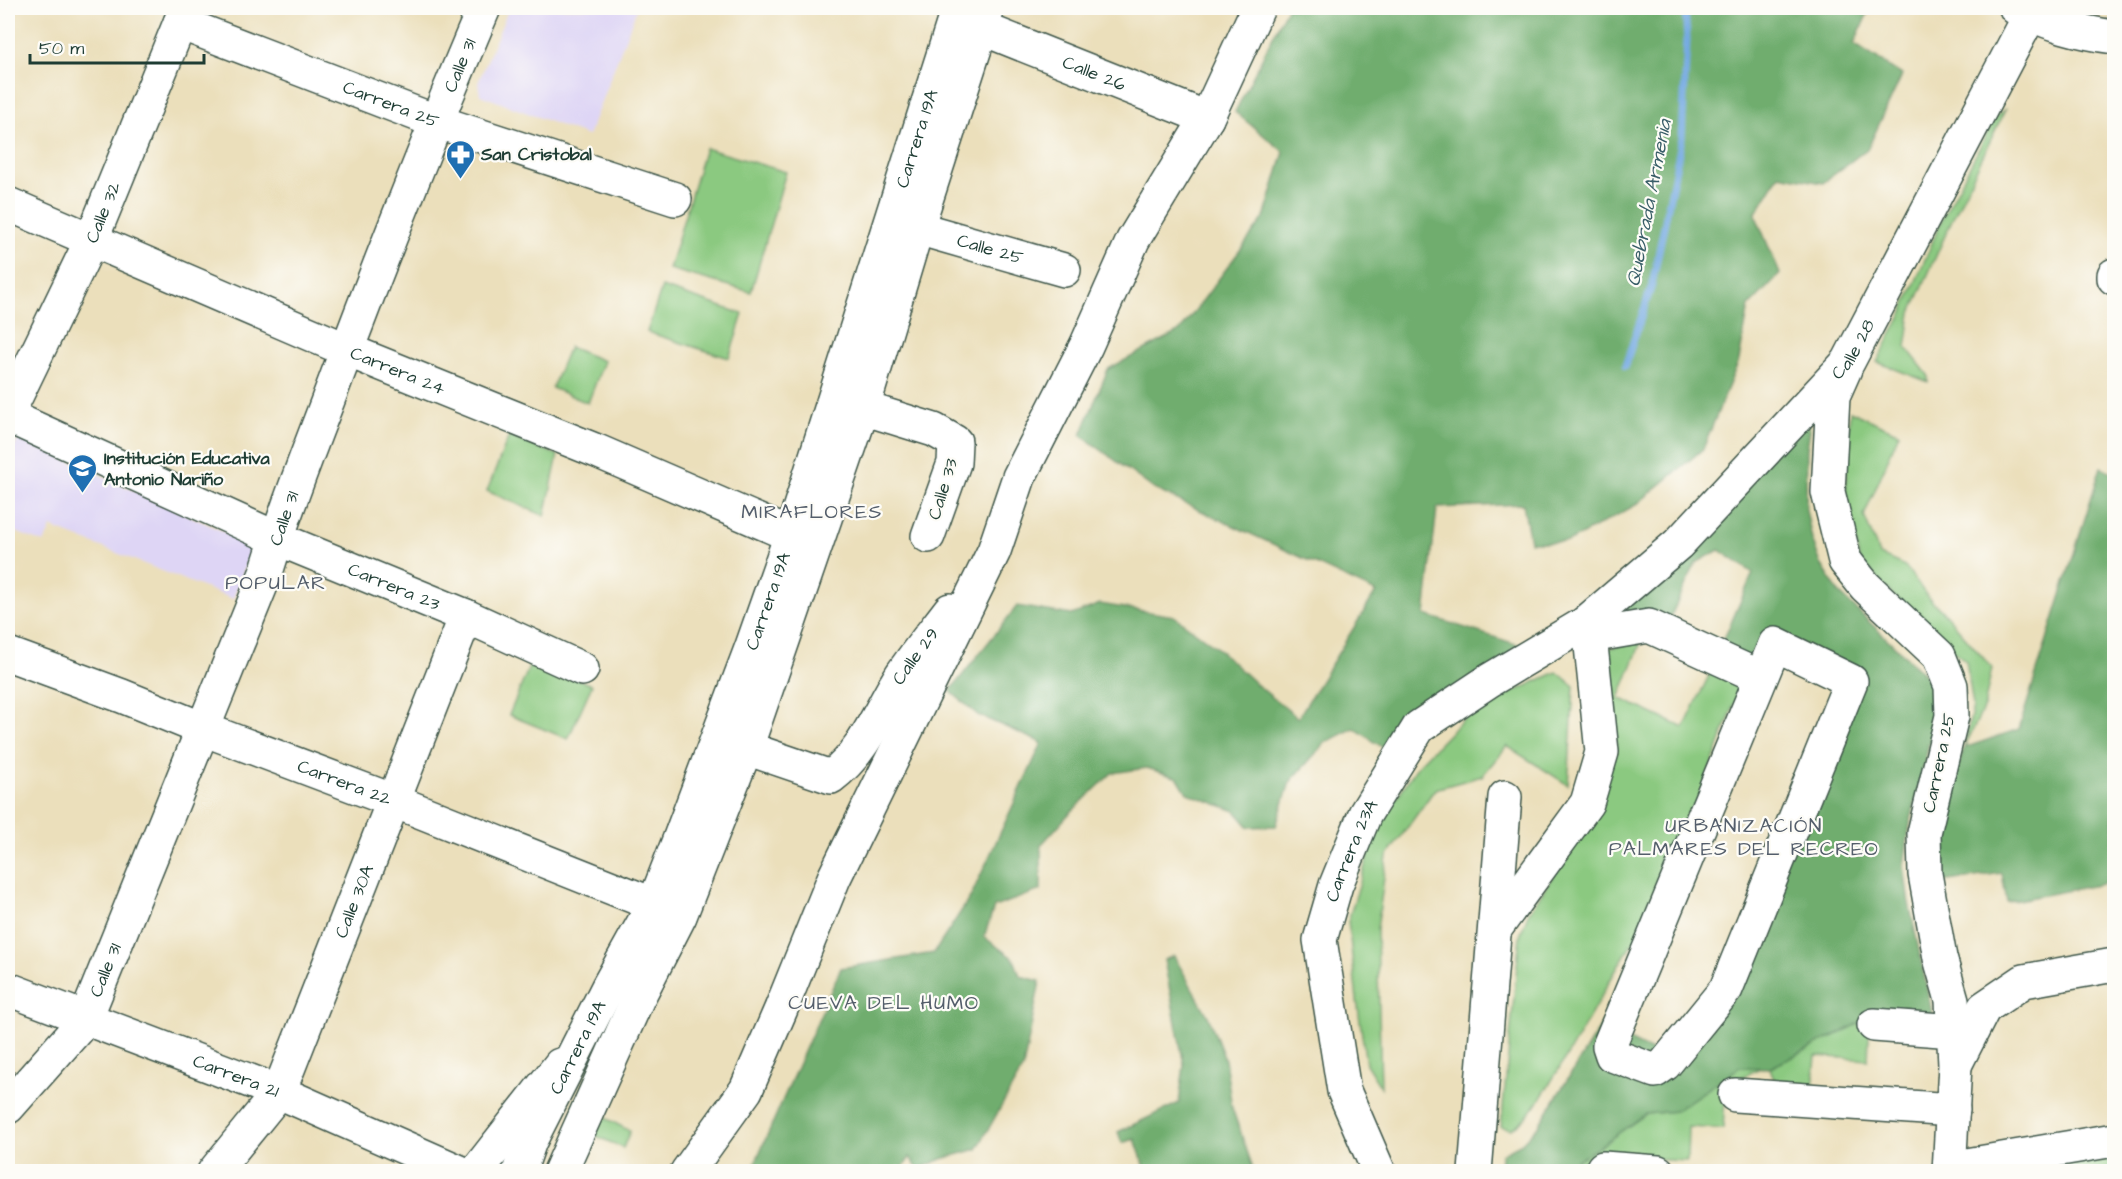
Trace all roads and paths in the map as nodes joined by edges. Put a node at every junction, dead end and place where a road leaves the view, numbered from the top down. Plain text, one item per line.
1 (484, 8) edge
2 (1258, 8) edge
3 (2026, 10) edge
4 (976, 14) edge
5 (183, 15) edge
6 (2115, 37) edge
7 (1207, 118) junction
8 (435, 121) junction
9 (675, 199) dead end
10 (8, 204) edge
11 (917, 228) junction
12 (91, 241) junction
13 (1064, 270) dead end
14 (347, 350) junction
15 (1848, 362) junction
16 (863, 408) junction
17 (8, 414) edge
18 (791, 535) junction
19 (928, 536) dead end
20 (276, 538) junction
21 (994, 551) junction
22 (466, 616) junction
23 (1587, 630) junction
24 (8, 654) edge
25 (582, 669) dead end
26 (1760, 677) junction
27 (203, 729) junction
28 (746, 748) junction
29 (1505, 797) dead end
30 (394, 801) junction
31 (667, 910) junction
32 (1495, 929) junction
33 (2115, 965) edge
34 (8, 989) edge
35 (85, 1020) junction
36 (1874, 1025) dead end
37 (1954, 1031) junction
38 (583, 1035) junction
39 (1955, 1065) junction
40 (279, 1092) junction
41 (1735, 1095) dead end
42 (8, 1107) edge
43 (1953, 1110) junction
44 (2115, 1140) edge
45 (1603, 1168) dead end
46 (1949, 1170) edge
47 (214, 1172) edge
48 (460, 1172) edge
49 (476, 1172) edge
50 (519, 1172) edge
51 (560, 1172) edge
52 (687, 1172) edge
53 (1379, 1172) edge
54 (1475, 1172) edge
55 (1658, 1172) edge

1 - 8 street, Calle 31
2 - 7 street
3 - 6 street
3 - 15 street, Calle 28
4 - 7 street, Calle 26
4 - 11 street, Carrera 19A
4 - 18 street, Carrera 19A
5 - 8 street, Carrera 25
5 - 12 street, Calle 32
7 - 21 street
8 - 9 street, Carrera 25
8 - 14 street, Calle 31
10 - 12 street, Carrera 24
11 - 13 street, Calle 25
11 - 16 street, Carrera 19A
12 - 14 street, Carrera 24
12 - 17 street, Calle 32
14 - 18 street, Carrera 24
14 - 20 street, Calle 31
15 - 23 street, Calle 28
15 - 37 street, Carrera 25
16 - 19 street, Calle 33
16 - 28 street, Carrera 19A
17 - 20 street, Carrera 23
18 - 31 street, Carrera 19A
20 - 22 street, Carrera 23
20 - 27 street, Calle 31
21 - 28 street, Calle 29
21 - 52 street
22 - 25 street, Carrera 23
22 - 30 street, Calle 30A
23 - 26 street
23 - 32 street
23 - 53 street, Carrera 23A
24 - 27 street, Carrera 22
26 - 26 street
27 - 30 street, Carrera 22
27 - 35 street, Calle 31
28 - 31 street, Carrera 19A
29 - 32 street
30 - 31 street, Carrera 22
30 - 40 street, Calle 30A
31 - 38 street, Carrera 19A
31 - 51 street, Carrera 19A
32 - 54 street
33 - 39 street
34 - 35 street, Carrera 21
35 - 40 street, Carrera 21
35 - 42 street, Calle 31
36 - 37 street
37 - 39 street, Carrera 25
38 - 49 street
38 - 50 street, Carrera 19A
39 - 43 street, Carrera 25
40 - 47 street, Calle 30A
40 - 48 street, Carrera 21
41 - 43 street
43 - 46 street, Carrera 25
44 - 46 street
45 - 55 street

